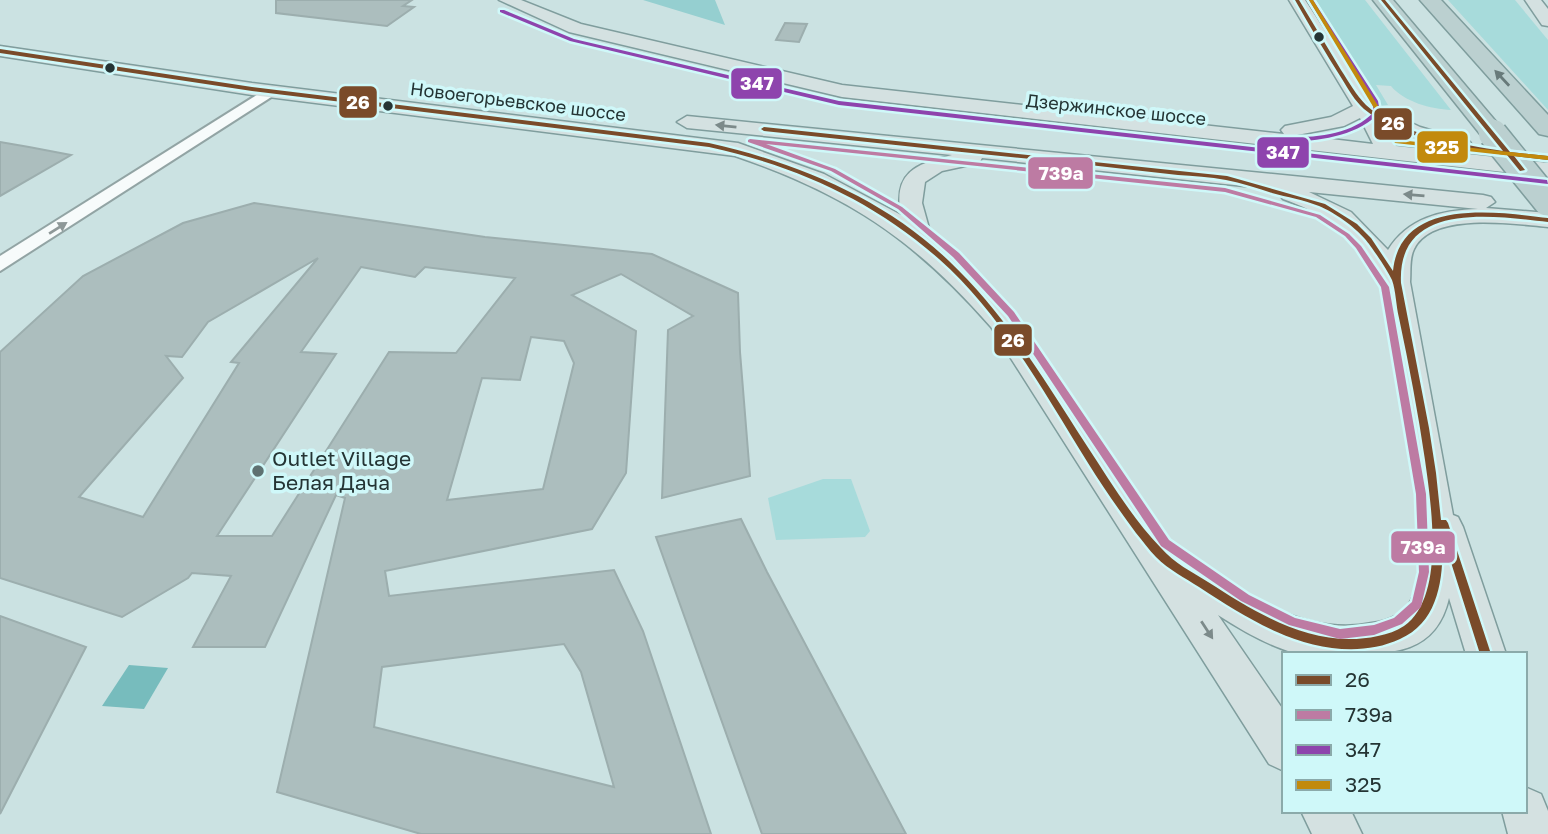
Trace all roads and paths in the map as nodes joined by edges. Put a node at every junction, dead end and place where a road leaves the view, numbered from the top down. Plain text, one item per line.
1 (508, 0) edge
2 (1297, 0) edge
3 (1383, 0) edge
4 (1430, 0) edge
5 (1533, 0) edge
6 (1548, 21) edge
7 (0, 34) edge
8 (0, 51) edge
9 (261, 90) junction
10 (935, 97) junction
11 (1365, 108) junction
12 (1548, 129) edge
13 (1292, 130) junction
14 (1481, 140) junction
15 (1385, 147) junction
16 (1037, 157) junction
17 (1548, 158) edge
18 (1548, 170) edge
19 (1227, 178) junction
20 (1548, 202) edge
21 (1548, 209) edge
22 (1548, 220) edge
23 (920, 239) junction
24 (0, 245) edge
25 (0, 265) edge
26 (1397, 282) junction
27 (1433, 493) junction
28 (1156, 552) junction
29 (1485, 652) edge
30 (1282, 746) edge
31 (1325, 813) edge
32 (1526, 813) edge
33 (1339, 834) edge
34 (1531, 834) edge

1 - 10 main road, Дзержинское шоссе
2 - 11 main road
3 - 14 highway
12 -> 4 highway
5 - 6 main road
16 -> 7 main road, Новоегорьевское шоссе
8 - 9 main road, Новоегорьевское шоссе
9 - 23 main road, Новоегорьевское шоссе
9 - 24 street
25 -> 9 street
10 - 13 main road, Дзержинское шоссе
10 - 15 main road, Дзержинское шоссе
11 - 13 main road
11 - 14 main road
11 - 15 main road
13 - 15 main road, Дзержинское шоссе
14 - 15 main road, Дзержинское шоссе
14 - 17 main road, Дзержинское шоссе
14 - 20 highway, bridge
15 - 18 main road, Дзержинское шоссе
16 - 19 main road
16 - 23 main road
21 -> 19 main road
19 - 26 main road
22 - 26 main road
23 - 28 main road, Новоегорьевское шоссе
26 - 27 main road
27 - 28 main road
27 - 29 main road
28 -> 30 main road, Новоегорьевское шоссе
31 - 33 main road
32 - 34 main road

